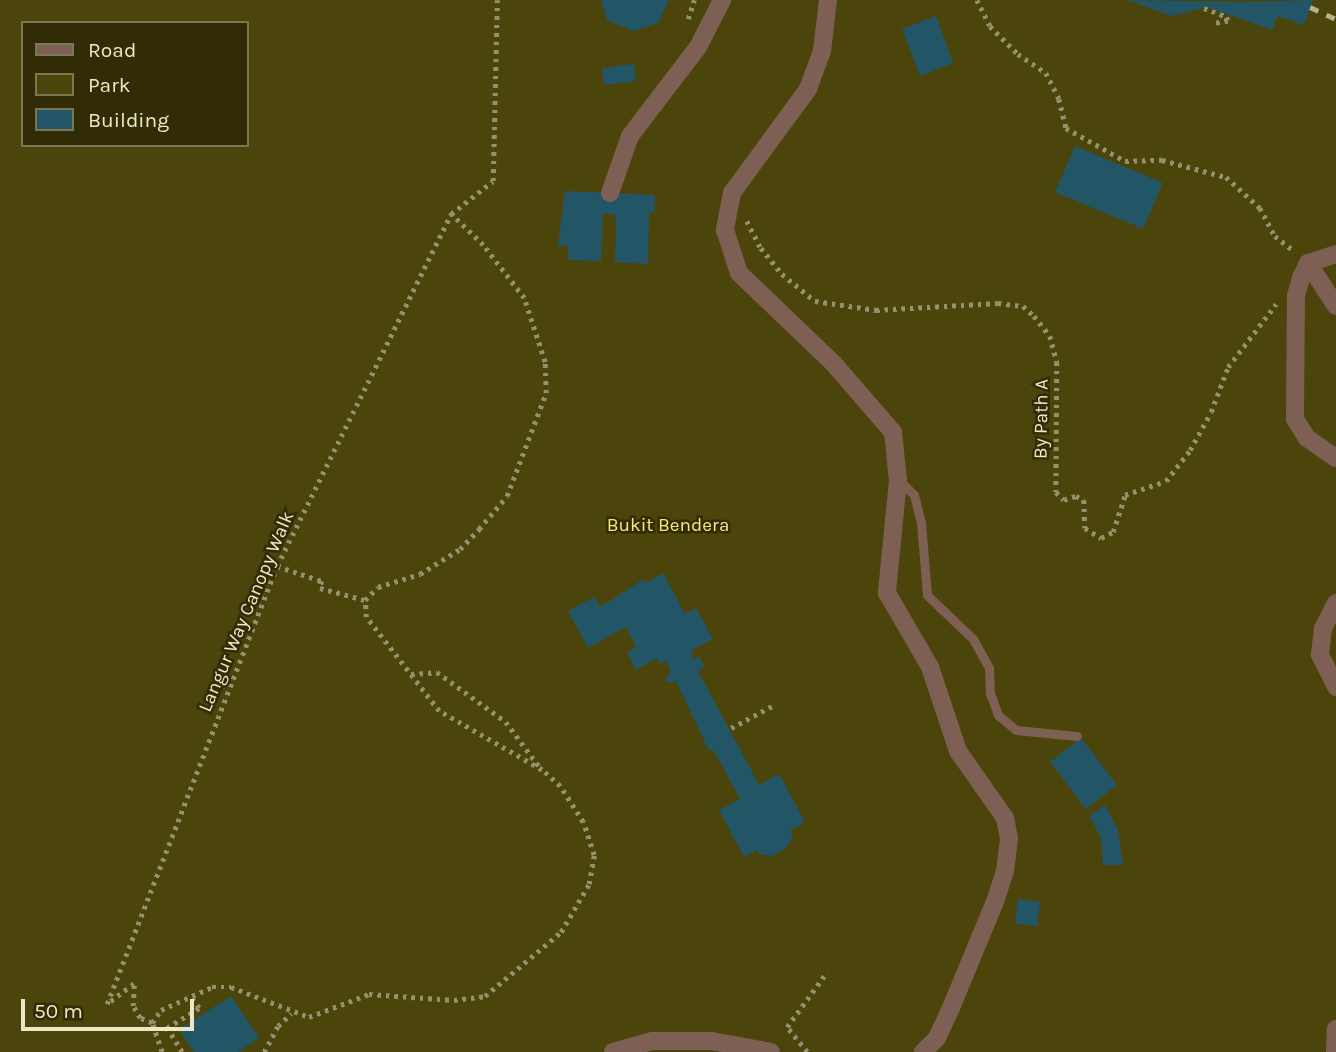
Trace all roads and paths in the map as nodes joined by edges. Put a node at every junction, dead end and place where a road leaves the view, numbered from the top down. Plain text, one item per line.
1 (497, 0) edge
2 (722, 0) edge
3 (828, 0) edge
4 (977, 0) edge
5 (1204, 8) dead end
6 (1210, 24) dead end
7 (610, 193) dead end
8 (451, 214) junction
9 (745, 216) dead end
10 (1336, 254) edge
11 (1308, 263) junction
12 (1296, 296) junction
13 (1336, 306) edge
14 (1336, 458) edge
15 (898, 480) junction
16 (277, 566) junction
17 (365, 600) junction
18 (1336, 603) edge
19 (411, 674) junction
20 (1336, 687) edge
21 (772, 706) dead end
22 (731, 728) dead end
23 (1077, 736) dead end
24 (542, 770) junction
25 (827, 972) dead end
26 (189, 994) junction
27 (291, 1014) junction
28 (152, 1023) junction
29 (1336, 1029) edge
30 (162, 1052) edge
31 (182, 1052) edge
32 (264, 1052) edge
33 (613, 1052) edge
34 (771, 1052) edge
35 (807, 1052) edge
36 (923, 1052) edge
37 (1335, 1052) edge

1 - 8 path
2 - 7 street
3 - 15 street
4 - 11 path
5 - 6 path
8 - 16 path, Langur Way Canopy Walk
8 - 17 path
9 - 12 path, By Path A
10 - 11 street
11 - 12 street
11 - 13 street
12 - 14 street
15 - 23 lane
15 - 36 street
16 - 17 path
16 - 28 path, Langur Way Canopy Walk
17 - 19 path
18 - 20 street
19 - 24 path
19 - 24 path
21 - 22 path
24 - 27 path
25 - 35 path
26 - 27 path
26 - 28 path
26 - 31 path
27 - 32 path
28 - 30 path
29 - 37 street
33 - 34 street

